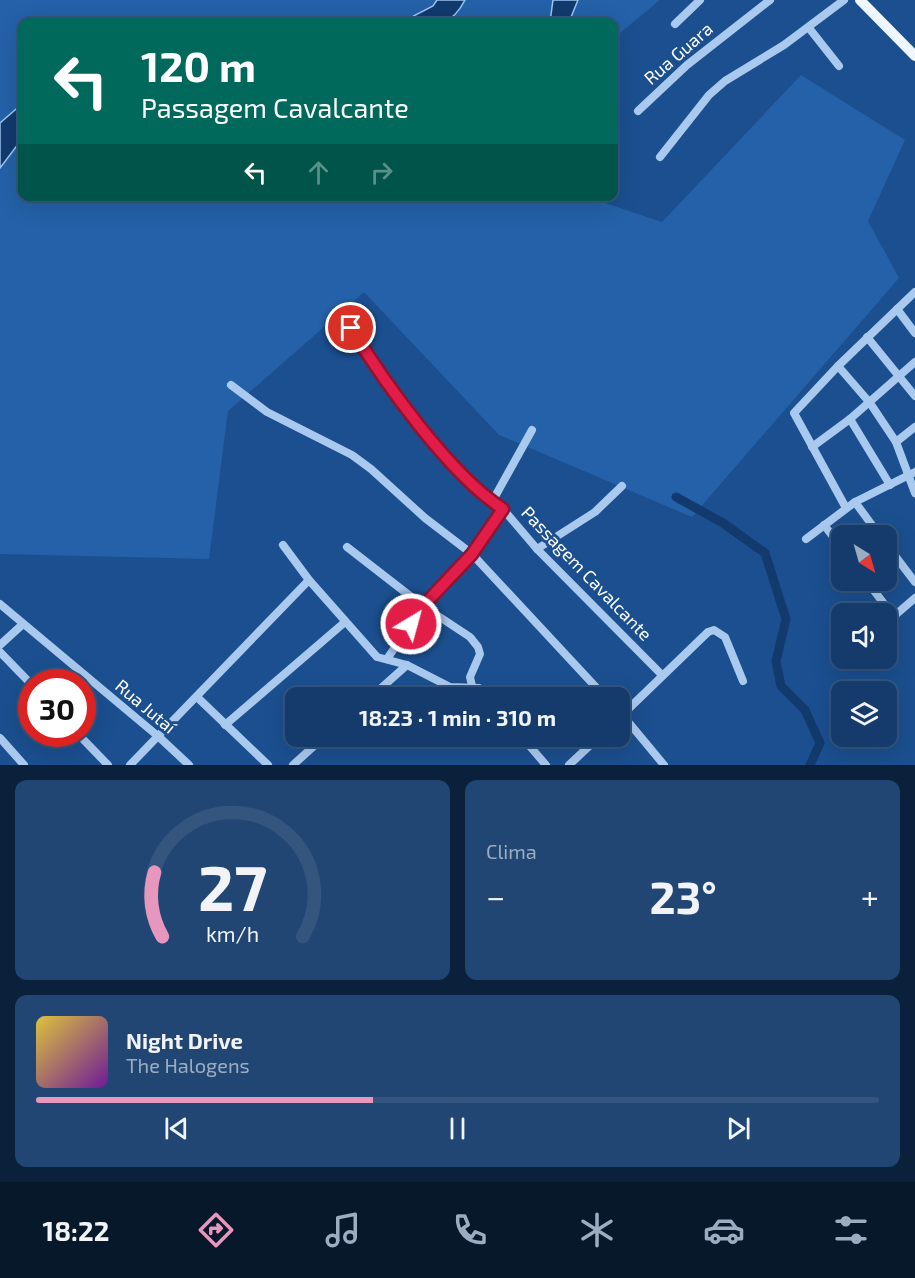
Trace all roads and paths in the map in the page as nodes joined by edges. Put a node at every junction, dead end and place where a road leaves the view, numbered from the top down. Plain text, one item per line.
1 (700, 0) edge
2 (770, 0) edge
3 (844, 0) edge
4 (861, 0) edge
5 (675, 24) dead end
6 (810, 28) junction
7 (915, 56) edge
8 (839, 66) dead end
9 (638, 111) dead end
10 (660, 157) dead end
11 (915, 292) edge
12 (897, 309) junction
13 (351, 328) dead end
14 (915, 333) edge
15 (867, 337) junction
16 (915, 362) edge
17 (838, 366) junction
18 (900, 375) junction
19 (231, 385) dead end
20 (915, 396) edge
21 (870, 403) junction
22 (850, 419) junction
23 (915, 427) edge
24 (532, 430) dead end
25 (896, 442) junction
26 (812, 447) junction
27 (911, 474) edge
28 (890, 485) junction
29 (622, 486) dead end
30 (915, 493) edge
31 (492, 502) junction
32 (855, 502) junction
33 (846, 508) junction
34 (503, 509) junction
35 (824, 525) junction
36 (872, 525) edge
37 (831, 534) edge
38 (806, 539) dead end
39 (284, 545) dead end
40 (347, 547) dead end
41 (537, 549) junction
42 (472, 554) junction
43 (897, 558) edge
44 (309, 580) junction
45 (915, 582) edge
46 (915, 598) edge
47 (0, 604) edge
48 (423, 606) junction
49 (897, 614) edge
50 (345, 622) junction
51 (23, 624) junction
52 (0, 645) edge
53 (0, 652) edge
54 (387, 659) junction
55 (407, 665) junction
56 (18, 671) edge
57 (662, 675) junction
58 (743, 681) dead end
59 (472, 686) junction
60 (382, 687) edge
61 (476, 687) edge
62 (596, 687) edge
63 (197, 697) junction
64 (630, 705) edge
65 (225, 725) junction
66 (630, 726) edge
67 (159, 737) junction
68 (0, 738) edge
69 (91, 747) edge
70 (312, 747) edge
71 (530, 747) edge
72 (588, 747) edge
73 (24, 765) edge
74 (108, 765) edge
75 (130, 765) edge
76 (189, 765) edge
77 (268, 765) edge
78 (292, 765) edge
79 (546, 765) edge
80 (569, 765) edge
81 (664, 765) edge

1 - 5 street
2 - 9 street, Rua Guara
3 - 6 street
4 - 7 main road
6 - 8 street
6 - 10 street
11 - 12 street
12 - 14 street
12 - 15 street
13 - 31 street, Passagem Cavalcante
15 - 17 street
15 - 18 street
16 - 18 street
17 - 21 street
17 - 26 street
18 - 20 street
18 - 21 street
19 - 42 street
21 - 22 street
21 - 25 street
22 - 26 street
22 - 28 street
23 - 25 street
24 - 31 street
25 - 27 street
26 - 33 street
27 - 28 street
27 - 30 street
28 - 32 street
29 - 41 street
31 - 34 street, Passagem Cavalcante
32 - 33 street
32 - 36 street
33 - 35 street
34 - 41 street, Passagem Cavalcante
34 - 42 street
35 - 37 street
35 - 38 street
39 - 44 street
40 - 48 street
41 - 57 street, Passagem Cavalcante
42 - 48 street
42 - 62 street
43 - 45 street
44 - 50 street
44 - 63 street
46 - 49 street
47 - 51 street, Rua Jutaí
48 - 54 street
48 - 59 street
50 - 54 street
50 - 65 street
51 - 52 street
51 - 67 street, Rua Jutaí
53 - 56 street
54 - 55 street
55 - 59 street
55 - 60 street
57 - 58 street
57 - 64 street
59 - 61 street
63 - 65 street
63 - 67 street
65 - 77 street
66 - 81 street
67 - 75 street
67 - 76 street, Rua Jutaí
68 - 73 street
69 - 74 street
70 - 78 street
71 - 79 street
72 - 80 street

